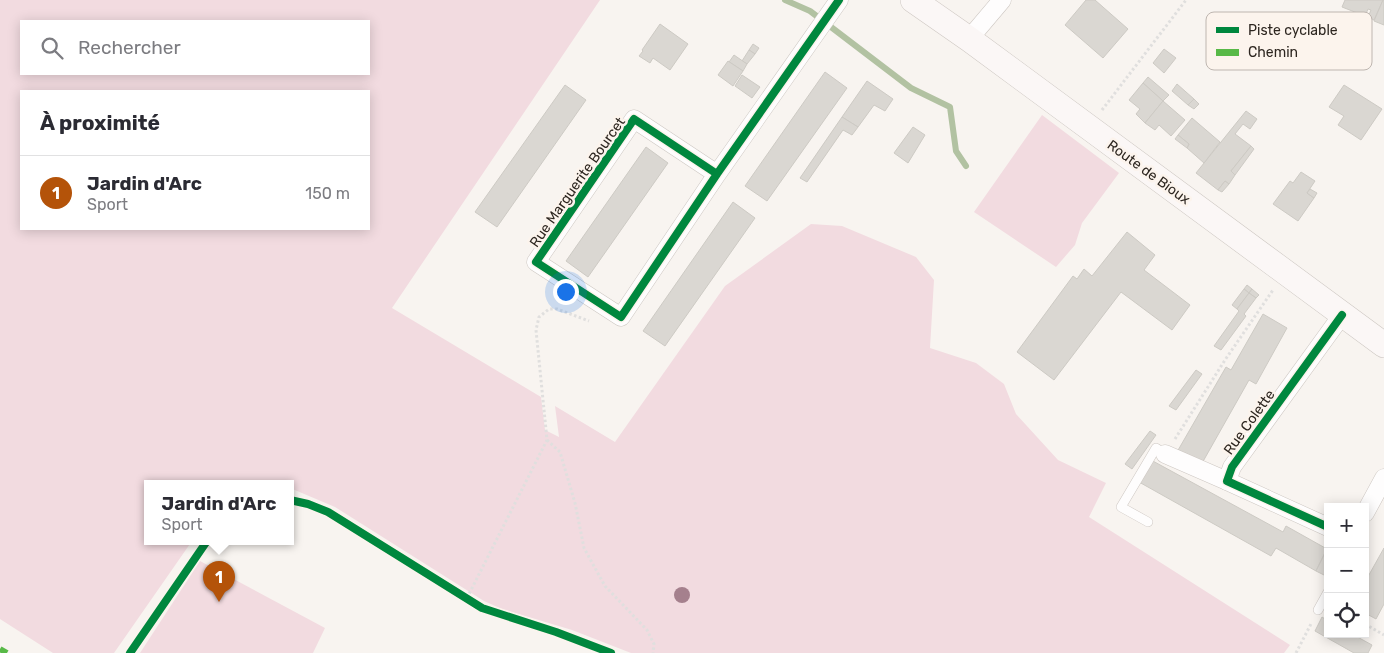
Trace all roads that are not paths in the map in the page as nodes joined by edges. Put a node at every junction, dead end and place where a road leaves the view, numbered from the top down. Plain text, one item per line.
1 (913, 0) edge
2 (1002, 0) edge
3 (836, 4) edge
4 (969, 39) junction
5 (717, 174) junction
6 (1342, 315) junction
7 (1384, 346) edge
8 (1165, 454) joint
9 (1384, 478) edge
10 (1227, 481) junction
11 (1369, 506) edge
12 (1148, 522) dead end
13 (1324, 525) edge
14 (1327, 593) edge
15 (1318, 610) road end

1 - 4 main road, Route de Bioux
2 - 4 street
3 - 5 street
4 - 6 main road, Route de Bioux
5 - 5 street, Rue Marguerite Bourcet
6 - 7 main road, Route de Bioux
6 - 10 street, Rue Colette
8 - 10 street
8 - 12 lane
9 - 11 street
10 - 13 street
14 - 15 lane

